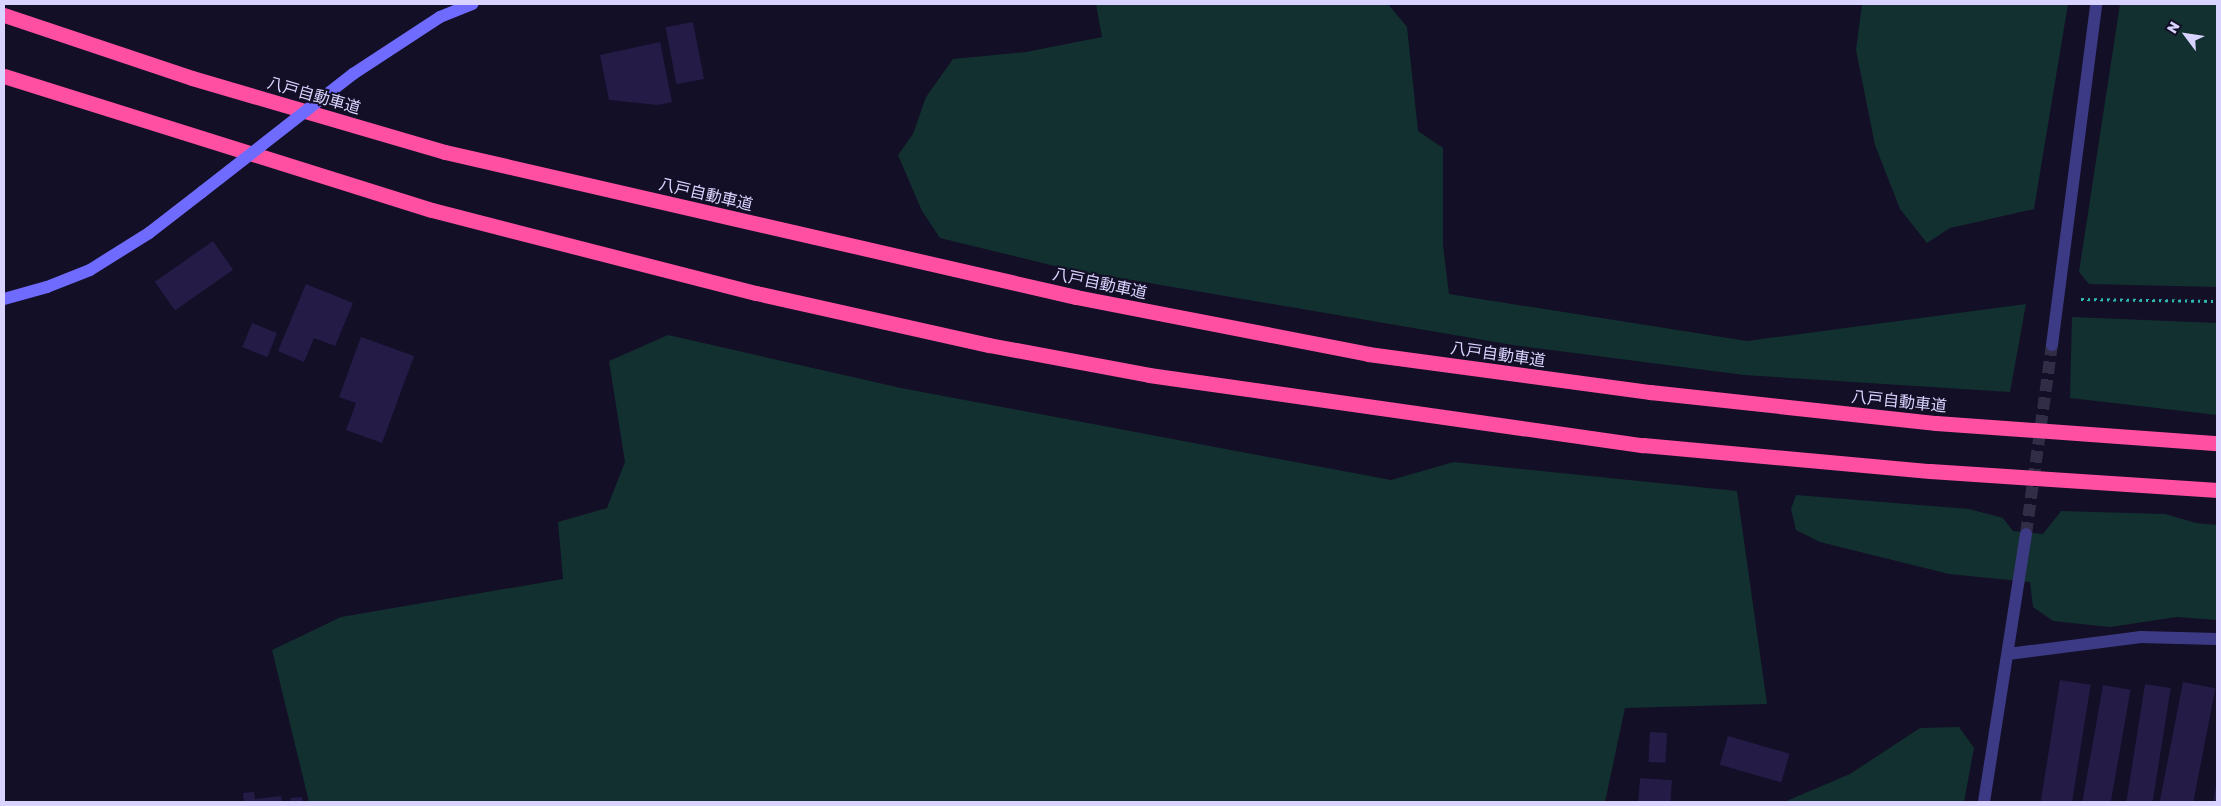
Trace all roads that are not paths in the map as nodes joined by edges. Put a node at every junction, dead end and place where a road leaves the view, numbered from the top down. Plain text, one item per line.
1 (472, 4) edge
2 (2096, 4) edge
3 (4, 15) edge
4 (4, 76) edge
5 (4, 299) edge
6 (2052, 345) tunnel mouth
7 (2217, 443) edge
8 (2217, 490) edge
9 (2026, 534) tunnel mouth
10 (2217, 639) edge
11 (2008, 654) junction
12 (1984, 802) edge

1 - 5 street, bridge
2 - 6 street
3 - 7 highway, 八戸自動車道
4 - 8 highway
9 - 11 street
10 - 11 street
11 - 12 street

